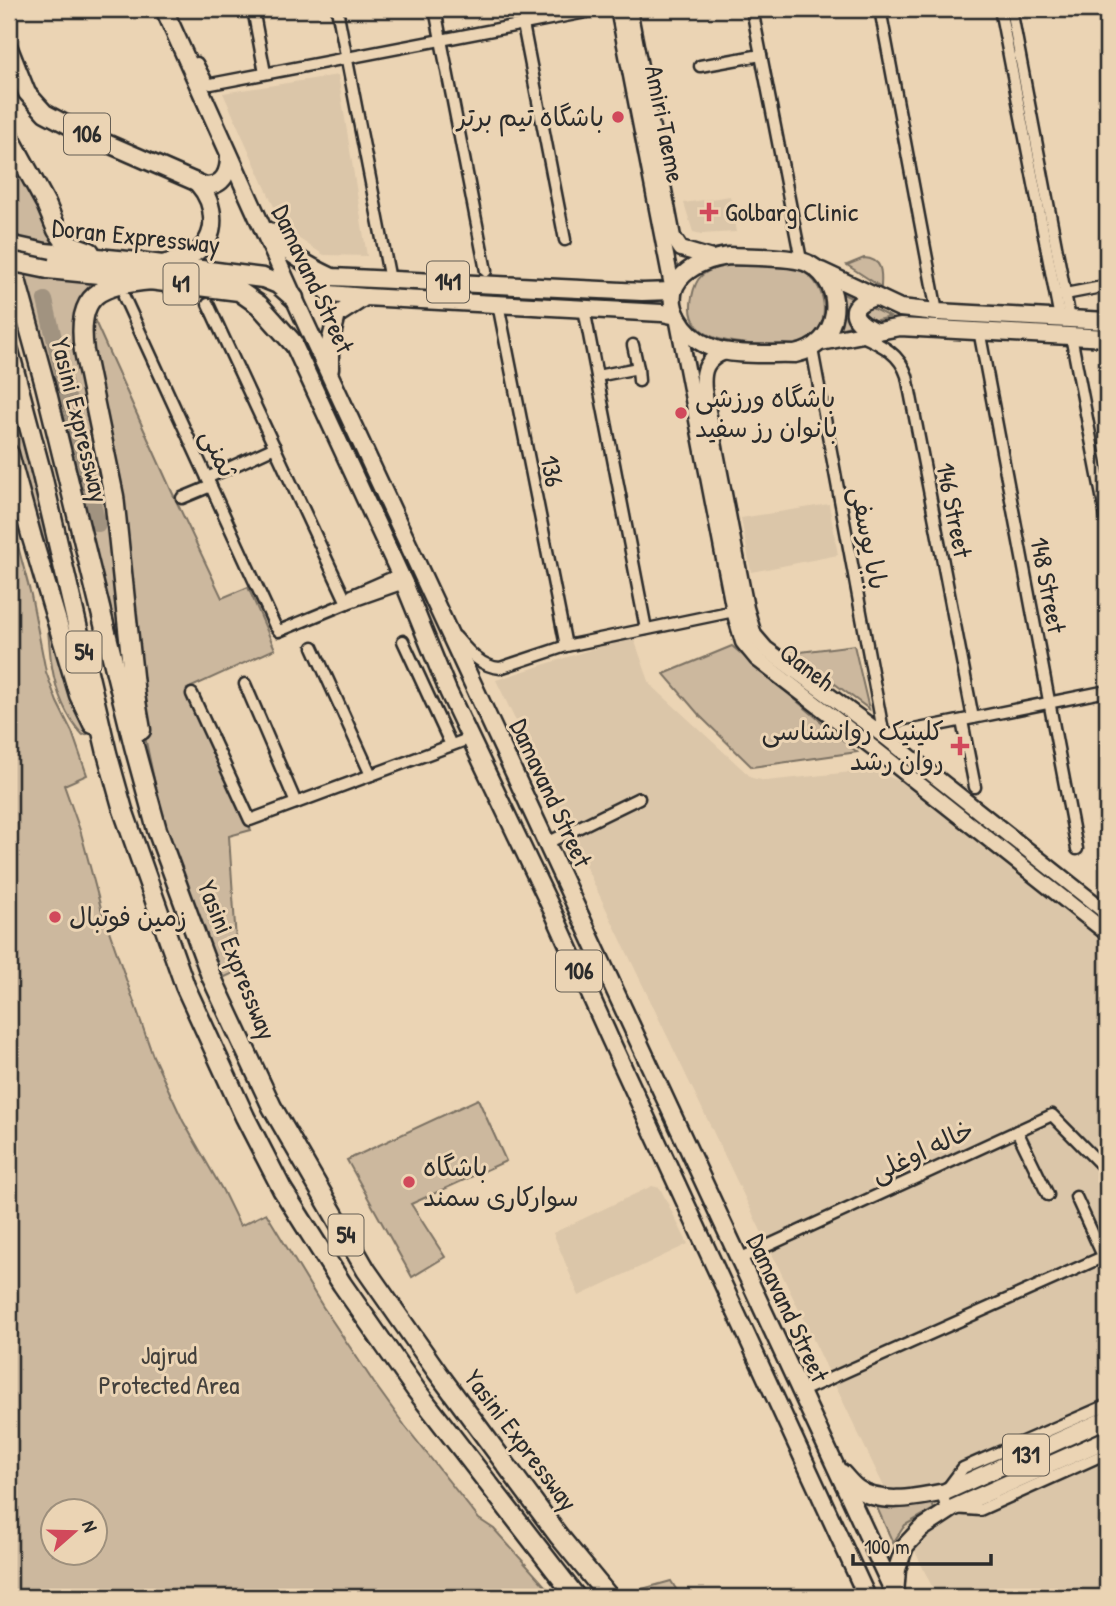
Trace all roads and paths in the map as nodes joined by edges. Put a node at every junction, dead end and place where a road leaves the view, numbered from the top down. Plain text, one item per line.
1 (164, 9) edge
2 (253, 9) edge
3 (337, 9) edge
4 (435, 9) edge
5 (520, 9) edge
6 (602, 9) edge
7 (618, 9) edge
8 (629, 9) edge
9 (752, 9) edge
10 (880, 9) edge
11 (1000, 9) edge
12 (1011, 9) edge
13 (522, 24) junction
14 (441, 39) junction
15 (1013, 46) junction
16 (9, 48) edge
17 (182, 48) junction
18 (761, 55) junction
19 (347, 57) junction
20 (700, 66) dead end
21 (265, 73) junction
22 (9, 136) edge
23 (229, 153) junction
24 (198, 184) junction
25 (252, 207) junction
26 (565, 240) dead end
27 (9, 245) edge
28 (681, 249) junction
29 (9, 254) edge
30 (712, 258) junction
31 (801, 260) junction
32 (9, 261) edge
33 (47, 261) junction
34 (113, 261) junction
35 (139, 262) junction
36 (668, 263) junction
37 (818, 269) junction
38 (486, 271) dead end
39 (332, 277) junction
40 (152, 280) junction
41 (390, 280) junction
42 (1107, 286) edge
43 (673, 291) junction
44 (1061, 294) junction
45 (124, 297) dead end
46 (365, 297) junction
47 (875, 297) junction
48 (294, 298) junction
49 (208, 304) dead end
50 (498, 304) junction
51 (584, 309) junction
52 (937, 312) junction
53 (677, 316) junction
54 (1065, 319) junction
55 (1107, 321) edge
56 (979, 330) junction
57 (875, 331) junction
58 (858, 335) junction
59 (1071, 336) junction
60 (1107, 338) edge
61 (293, 343) joint
62 (633, 345) dead end
63 (817, 345) junction
64 (9, 351) edge
65 (725, 352) junction
66 (638, 368) junction
67 (330, 375) junction
68 (597, 376) junction
69 (639, 381) dead end
70 (275, 447) junction
71 (9, 454) edge
72 (209, 482) junction
73 (183, 498) dead end
74 (1107, 522) edge
75 (402, 579) junction
76 (346, 601) junction
77 (734, 611) junction
78 (446, 626) junction
79 (646, 629) junction
80 (403, 641) dead end
81 (566, 646) junction
82 (313, 647) dead end
83 (471, 681) junction
84 (245, 684) dead end
85 (1107, 691) edge
86 (192, 694) dead end
87 (1048, 703) junction
88 (967, 719) junction
89 (884, 736) junction
90 (473, 743) junction
91 (451, 745) junction
92 (876, 750) junction
93 (107, 753) junction
94 (371, 775) junction
95 (975, 787) dead end
96 (639, 798) dead end
97 (296, 803) junction
98 (157, 830) junction
99 (547, 843) junction
100 (1077, 849) dead end
101 (1107, 913) edge
102 (1107, 933) edge
103 (1017, 1130) junction
104 (1107, 1171) edge
105 (1048, 1195) dead end
106 (1076, 1197) dead end
107 (1105, 1256) edge
108 (739, 1259) junction
109 (800, 1392) junction
110 (1107, 1405) edge
111 (1107, 1419) edge
112 (1107, 1439) edge
113 (1107, 1453) edge
114 (833, 1464) junction
115 (945, 1492) junction
116 (953, 1508) junction
117 (584, 1565) junction
118 (576, 1597) edge
119 (608, 1597) edge
120 (623, 1597) edge
121 (867, 1597) edge
122 (895, 1597) edge

1 - 17 main road, Damavand Street / 106
2 - 21 street
3 - 19 street
4 - 14 street
5 - 13 street
6 - 13 street
7 - 36 main road, Amiri Taeme
8 - 28 main road, Amiri Taeme
9 - 18 street
10 - 52 street
11 - 15 street
12 - 15 street
13 - 14 street
13 - 26 street
14 - 19 street
14 - 38 street
15 - 44 street
16 - 24 main road, 106
17 - 21 street
17 - 23 main road, Damavand Street / 106
18 - 20 street
18 - 31 street
19 - 21 street
19 - 41 street
22 - 34 highway
23 - 24 main road
23 - 25 main road, Damavand Street / 106
24 - 35 main road
25 - 39 main road, 141
25 - 48 main road, Damavand Street / 106
27 - 33 highway, Doran Expressway / 41
28 - 30 main road
28 - 36 main road
29 - 98 highway, Yasini Expressway / 54
30 - 31 main road
30 - 43 main road
31 - 37 main road
32 - 33 highway, Doran Expressway / 41, bridge
33 - 34 highway, Doran Expressway / 41
33 - 40 highway, Doran Expressway / 41
34 - 35 highway, Doran Expressway / 41
35 - 48 highway, Doran Expressway / 41
36 - 43 main road, Amiri Taeme
37 - 47 main road
37 - 63 main road
39 - 41 main road, 141
39 - 46 main road
40 - 61 highway, Doran Expressway / 41
40 - 98 highway
41 - 43 main road, 141
42 - 44 street
43 - 53 main road
44 - 54 street
45 - 72 street, ثمنی
46 - 50 main road, 141
46 - 67 main road
47 - 52 main road
47 - 57 main road
48 - 67 main road, Damavand Street / 106
49 - 70 street
50 - 51 main road, 141
50 - 81 street, 136
51 - 53 main road, 141
51 - 68 street
52 - 54 main road
53 - 65 main road
53 - 77 main road, Qaneh
54 - 55 main road
56 - 57 main road
56 - 59 main road
56 - 87 street, 148 Street
57 - 58 main road
58 - 63 main road
58 - 88 street, 146 Street
59 - 60 main road
59 - 74 street
61 - 75 main road, Damavand Street / 106
62 - 66 street
63 - 65 main road
63 - 89 street, بابا یوسفی
64 - 93 highway, Yasini Expressway / 54
65 - 89 main road, Qaneh
66 - 68 street
66 - 69 street
67 - 78 main road, Damavand Street / 106
68 - 79 street
70 - 72 street
70 - 76 street
71 - 93 highway
72 - 73 street
72 - 76 street, ثمنی
75 - 76 street
75 - 90 main road, Damavand Street / 106
77 - 79 street
77 - 92 main road, Qaneh
78 - 81 street
78 - 83 main road, Damavand Street / 106
79 - 81 street
80 - 91 street
82 - 94 street
83 - 90 main road
83 - 99 main road, Damavand Street / 106
84 - 97 street
85 - 87 street
86 - 97 street
87 - 88 street
87 - 100 street, 148 Street
88 - 89 street
88 - 95 street, 146 Street
89 - 92 street
89 - 101 main road, Qaneh
90 - 91 street
90 - 121 main road, Damavand Street / 106
91 - 94 street
92 - 102 main road, Qaneh
93 - 118 highway, Yasini Expressway / 54
94 - 97 street
96 - 99 street
98 - 117 highway, Yasini Expressway / 54
99 - 108 main road, Damavand Street / 106
103 - 104 street, خاله اوغلی
103 - 105 street
103 - 108 street, خاله اوغلی
106 - 107 street
107 - 109 street
108 - 109 main road, Damavand Street / 106
109 - 114 main road, Damavand Street / 106
110 - 115 street
111 - 115 main road, 131
112 - 116 main road, 131
113 - 116 street
114 - 115 main road, 131
114 - 122 main road, Damavand Street / 106
115 - 116 street
116 - 122 main road, 131
117 - 119 highway, Yasini Expressway / 54
117 - 120 highway

